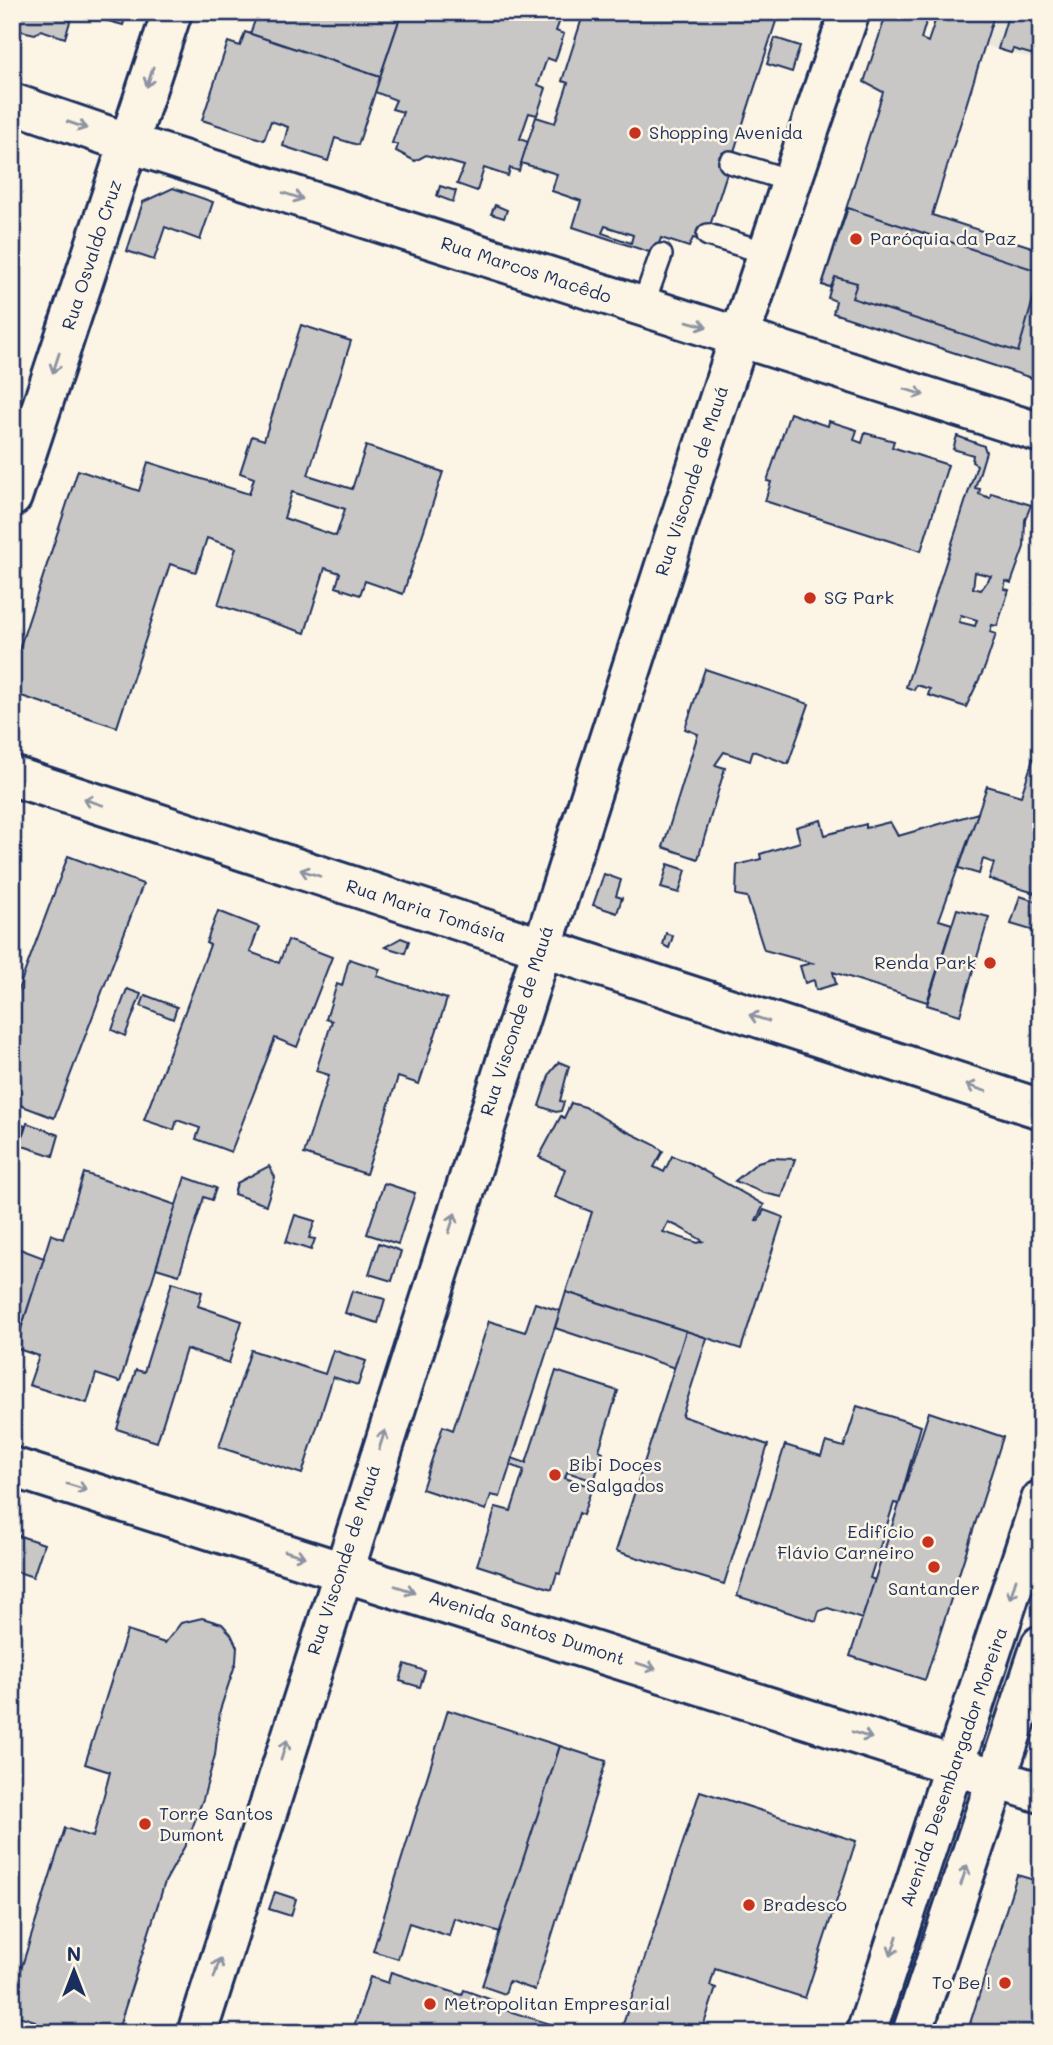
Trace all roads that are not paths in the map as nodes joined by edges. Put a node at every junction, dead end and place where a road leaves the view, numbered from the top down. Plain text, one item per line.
1 (172, 12) edge
2 (850, 12) edge
3 (12, 103) edge
4 (129, 144) junction
5 (730, 162) dead end
6 (791, 181) junction
7 (708, 235) dead end
8 (767, 253) junction
9 (661, 255) dead end
10 (642, 308) junction
11 (739, 336) junction
12 (1041, 433) edge
13 (12, 497) edge
14 (12, 776) edge
15 (541, 948) junction
16 (1041, 1109) edge
17 (12, 1467) edge
18 (1041, 1500) edge
19 (341, 1568) junction
20 (1041, 1645) edge
21 (954, 1765) junction
22 (996, 1779) junction
23 (1041, 1793) edge
24 (197, 2033) edge
25 (866, 2033) edge
26 (912, 2033) edge

1 -> 4 street, Rua Osvaldo Cruz
2 - 6 street, Rua Visconde de Mauá
3 -> 4 street, Rua Marcos Macêdo
4 -> 10 street, Rua Marcos Macêdo
4 -> 13 street, Rua Osvaldo Cruz
5 - 6 lane
6 - 8 street, Rua Visconde de Mauá
7 - 8 lane
8 - 11 street, Rua Visconde de Mauá
9 - 10 lane
10 -> 11 street, Rua Marcos Macêdo
11 -> 12 street, Rua Marcos Macêdo
11 - 15 street, Rua Visconde de Mauá
15 -> 14 street, Rua Maria Tomásia
16 -> 15 street, Rua Maria Tomásia
19 -> 15 street, Rua Visconde de Mauá
17 -> 19 street, Avenida Santos Dumont
18 -> 21 street, Avenida Desembargador Moreira
19 -> 21 street, Avenida Santos Dumont
24 -> 19 street, Rua Visconde de Mauá
20 - 22 street
21 - 22 street, Avenida Santos Dumont
21 -> 25 street, Avenida Desembargador Moreira
22 - 23 street, Avenida Santos Dumont
26 -> 22 street

